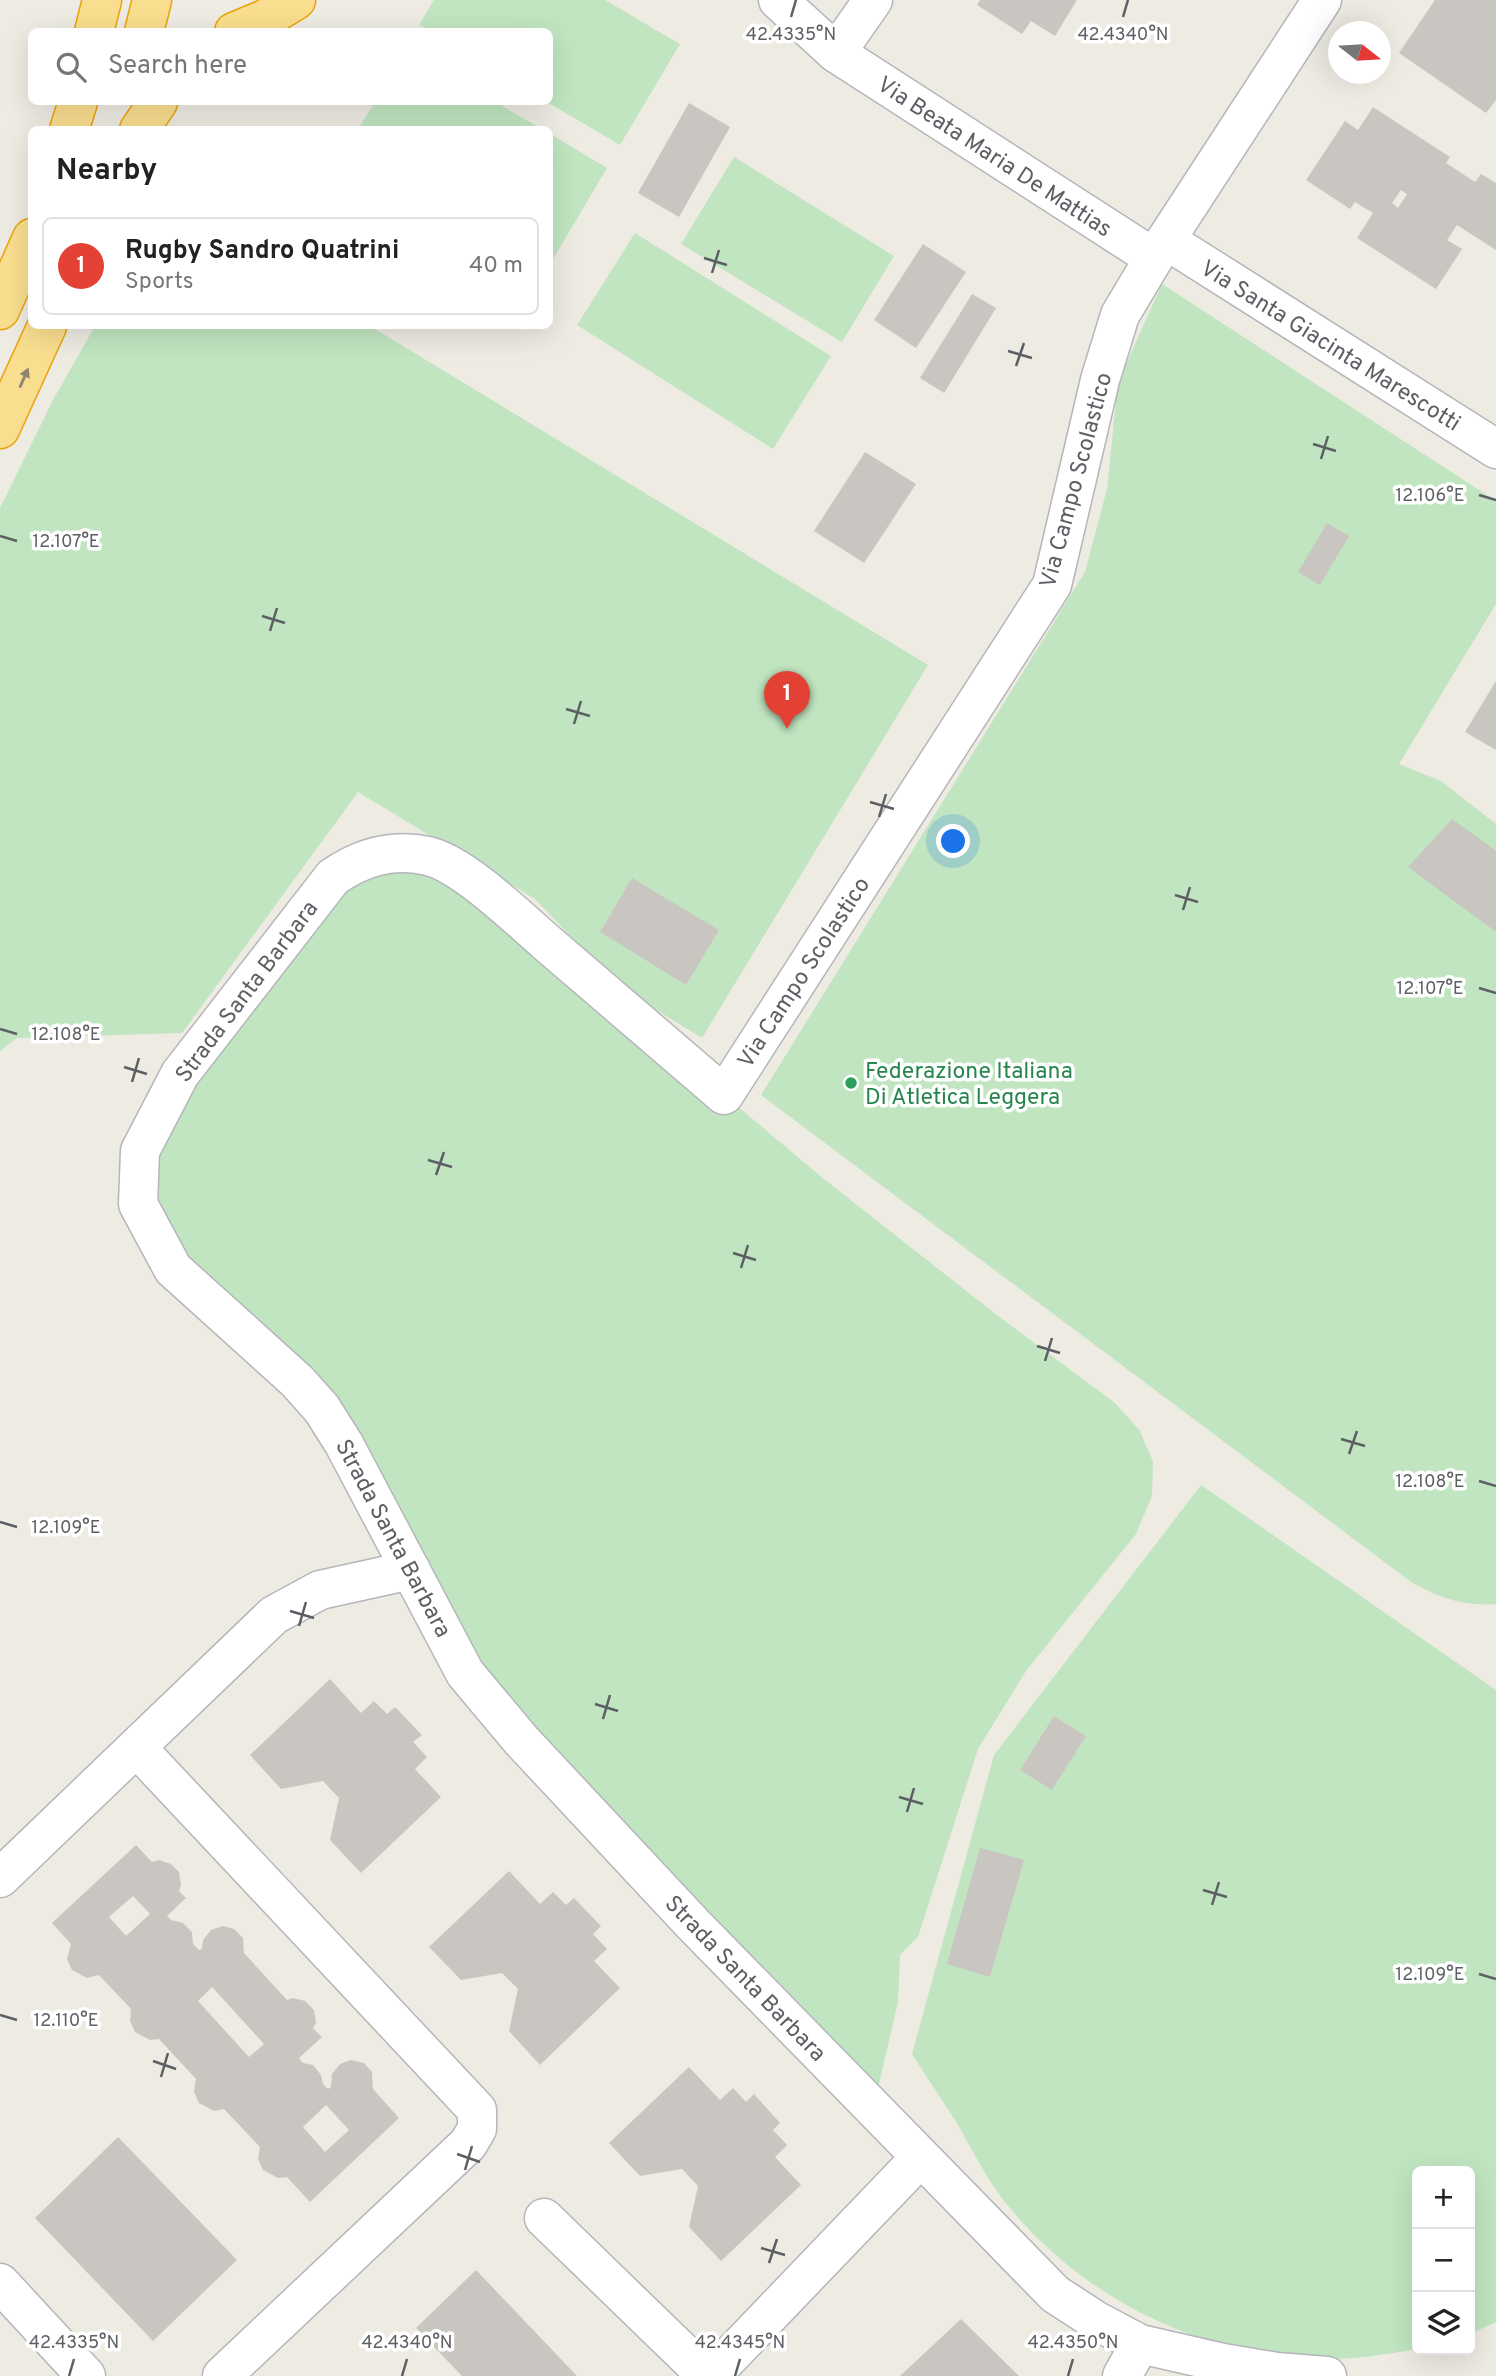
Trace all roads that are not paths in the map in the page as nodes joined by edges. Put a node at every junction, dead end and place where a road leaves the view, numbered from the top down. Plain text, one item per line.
1 (102, 0) edge
2 (152, 0) edge
3 (296, 0) edge
4 (778, 0) edge
5 (873, 0) edge
6 (1322, 0) edge
7 (95, 28) edge
8 (145, 28) edge
9 (244, 28) edge
10 (836, 53) junction
11 (77, 105) edge
12 (126, 105) edge
13 (156, 105) edge
14 (70, 126) edge
15 (121, 126) edge
16 (142, 126) edge
17 (28, 247) edge
18 (1160, 249) junction
19 (0, 310) edge
20 (46, 329) edge
21 (0, 429) edge
22 (1496, 449) edge
23 (724, 1095) joint
24 (411, 1570) junction
25 (137, 1748) junction
26 (0, 1878) edge
27 (920, 2158) junction
28 (544, 2218) dead end
29 (0, 2283) edge
30 (1131, 2360) edge
31 (86, 2376) edge
32 (222, 2376) edge
33 (709, 2376) edge
34 (1327, 2376) edge

1 - 7 highway
2 - 8 highway
3 - 9 highway
4 - 10 street, Via Beata Maria De Mattias
5 - 10 street
6 - 18 street, Via Campo Scolastico
10 - 18 street, Via Beata Maria De Mattias
11 - 14 highway
12 - 15 highway
13 - 16 highway
17 - 19 highway
18 - 22 street, Via Santa Giacinta Marescotti
18 - 23 street, Via Campo Scolastico
21 -> 20 highway
23 - 24 street, Strada Santa Barbara
24 - 25 street
24 - 27 street, Strada Santa Barbara
25 - 26 street
25 - 32 street
27 - 30 street, Strada Santa Barbara
27 - 33 street
28 - 33 street
29 - 31 street
30 - 34 street, Strada Santa Barbara

